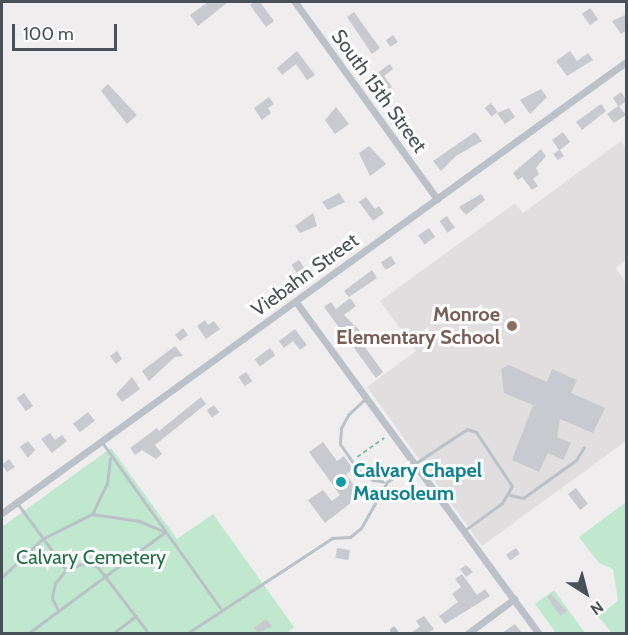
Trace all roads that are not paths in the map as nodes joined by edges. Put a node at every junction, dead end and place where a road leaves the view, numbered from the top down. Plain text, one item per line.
1 (295, 2) edge
2 (627, 62) edge
3 (437, 199) junction
4 (296, 302) junction
5 (366, 398) junction
6 (101, 441) junction
7 (584, 447) dead end
8 (110, 457) junction
9 (415, 464) junction
10 (387, 482) junction
11 (510, 495) junction
12 (17, 502) junction
13 (2, 513) edge
14 (92, 514) junction
15 (464, 531) junction
16 (165, 532) junction
17 (42, 538) junction
18 (66, 570) junction
19 (106, 576) junction
20 (2, 577) edge
21 (514, 599) junction
22 (220, 608) junction
23 (58, 611) junction
24 (136, 616) junction
25 (27, 633) edge
26 (112, 633) edge
27 (148, 633) edge
28 (186, 633) edge
29 (467, 633) edge
30 (539, 633) edge

1 - 3 street, South 15th Street
2 - 3 street, Viebahn Street
3 - 4 street, Viebahn Street
4 - 5 street
4 - 6 street, Viebahn Street
5 - 9 street
5 - 10 lane
6 - 8 lane
6 - 12 street, Viebahn Street
7 - 11 lane
8 - 14 lane
8 - 16 lane
9 - 10 lane
9 - 11 lane
9 - 15 street
10 - 22 lane
11 - 15 lane
12 - 13 street, Viebahn Street
12 - 17 lane
14 - 16 lane
14 - 17 lane
15 - 21 street
16 - 19 lane
16 - 22 lane
17 - 18 lane
17 - 20 lane
18 - 19 lane
18 - 23 lane
19 - 23 lane
19 - 24 lane
21 - 29 street
21 - 30 street
22 - 28 lane
23 - 25 lane
24 - 26 lane
24 - 27 lane

